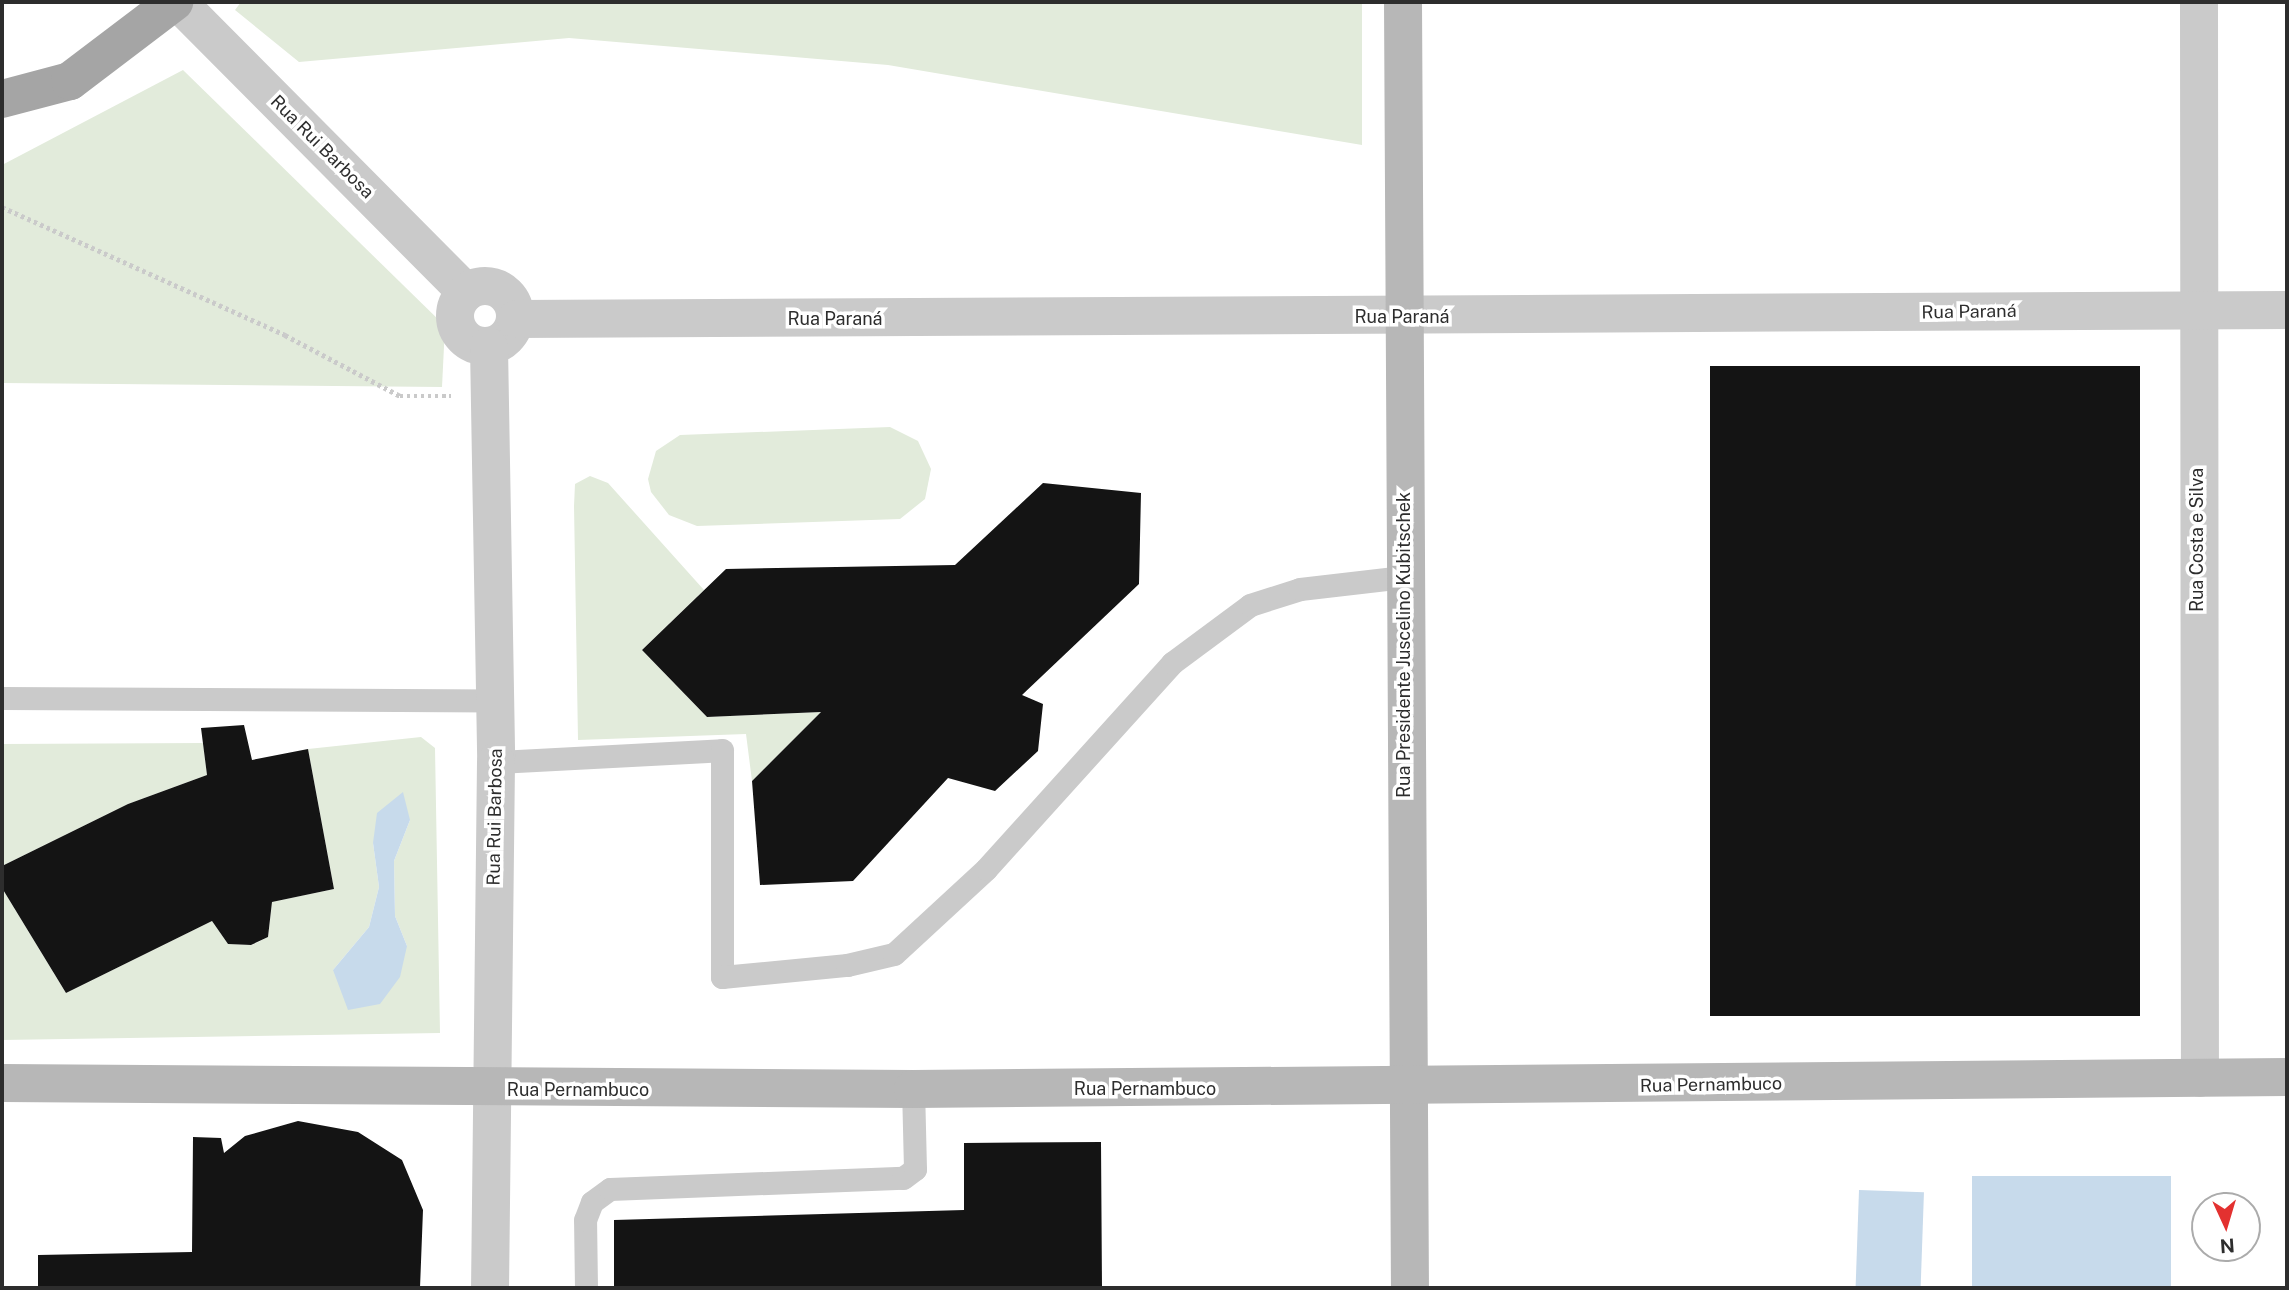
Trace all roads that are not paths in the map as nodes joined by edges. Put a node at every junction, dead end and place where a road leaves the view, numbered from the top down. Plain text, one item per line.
1 (176, 2) edge
2 (1403, 2) edge
3 (2199, 2) edge
4 (2, 99) edge
5 (466, 292) junction
6 (2195, 310) junction
7 (2287, 310) edge
8 (1403, 317) junction
9 (516, 318) junction
10 (489, 346) junction
11 (1403, 577) junction
12 (2, 698) edge
13 (495, 701) junction
14 (496, 762) junction
15 (2287, 1077) edge
16 (2200, 1078) junction
17 (2, 1083) edge
18 (1408, 1088) junction
19 (491, 1090) junction
20 (914, 1090) junction
21 (490, 1288) edge
22 (586, 1288) edge
23 (1410, 1288) edge

1 - 4 main road
1 - 5 street, Rua Rui Barbosa
2 - 8 street, Rua Presidente Juscelino Kubitschek
3 - 6 street, Rua Costa e Silva
5 - 9 street
5 - 10 street
6 - 7 street, Rua Paraná
6 - 8 street, Rua Paraná
6 - 16 street, Rua Costa e Silva
8 - 9 street, Rua Paraná
8 - 11 street, Rua Presidente Juscelino Kubitschek
9 - 10 street
10 - 13 street, Rua Rui Barbosa
11 - 14 lane
11 - 18 street, Rua Presidente Juscelino Kubitschek
12 - 13 lane
13 - 14 street, Rua Rui Barbosa
14 - 19 street, Rua Rui Barbosa
15 - 16 street, Rua Pernambuco
16 - 18 street, Rua Pernambuco
17 - 19 street, Rua Pernambuco
18 - 20 street, Rua Pernambuco
18 - 23 street, Rua Presidente Juscelino Kubitschek
19 - 20 street, Rua Pernambuco
19 - 21 street, Rua Rui Barbosa
20 - 22 lane

